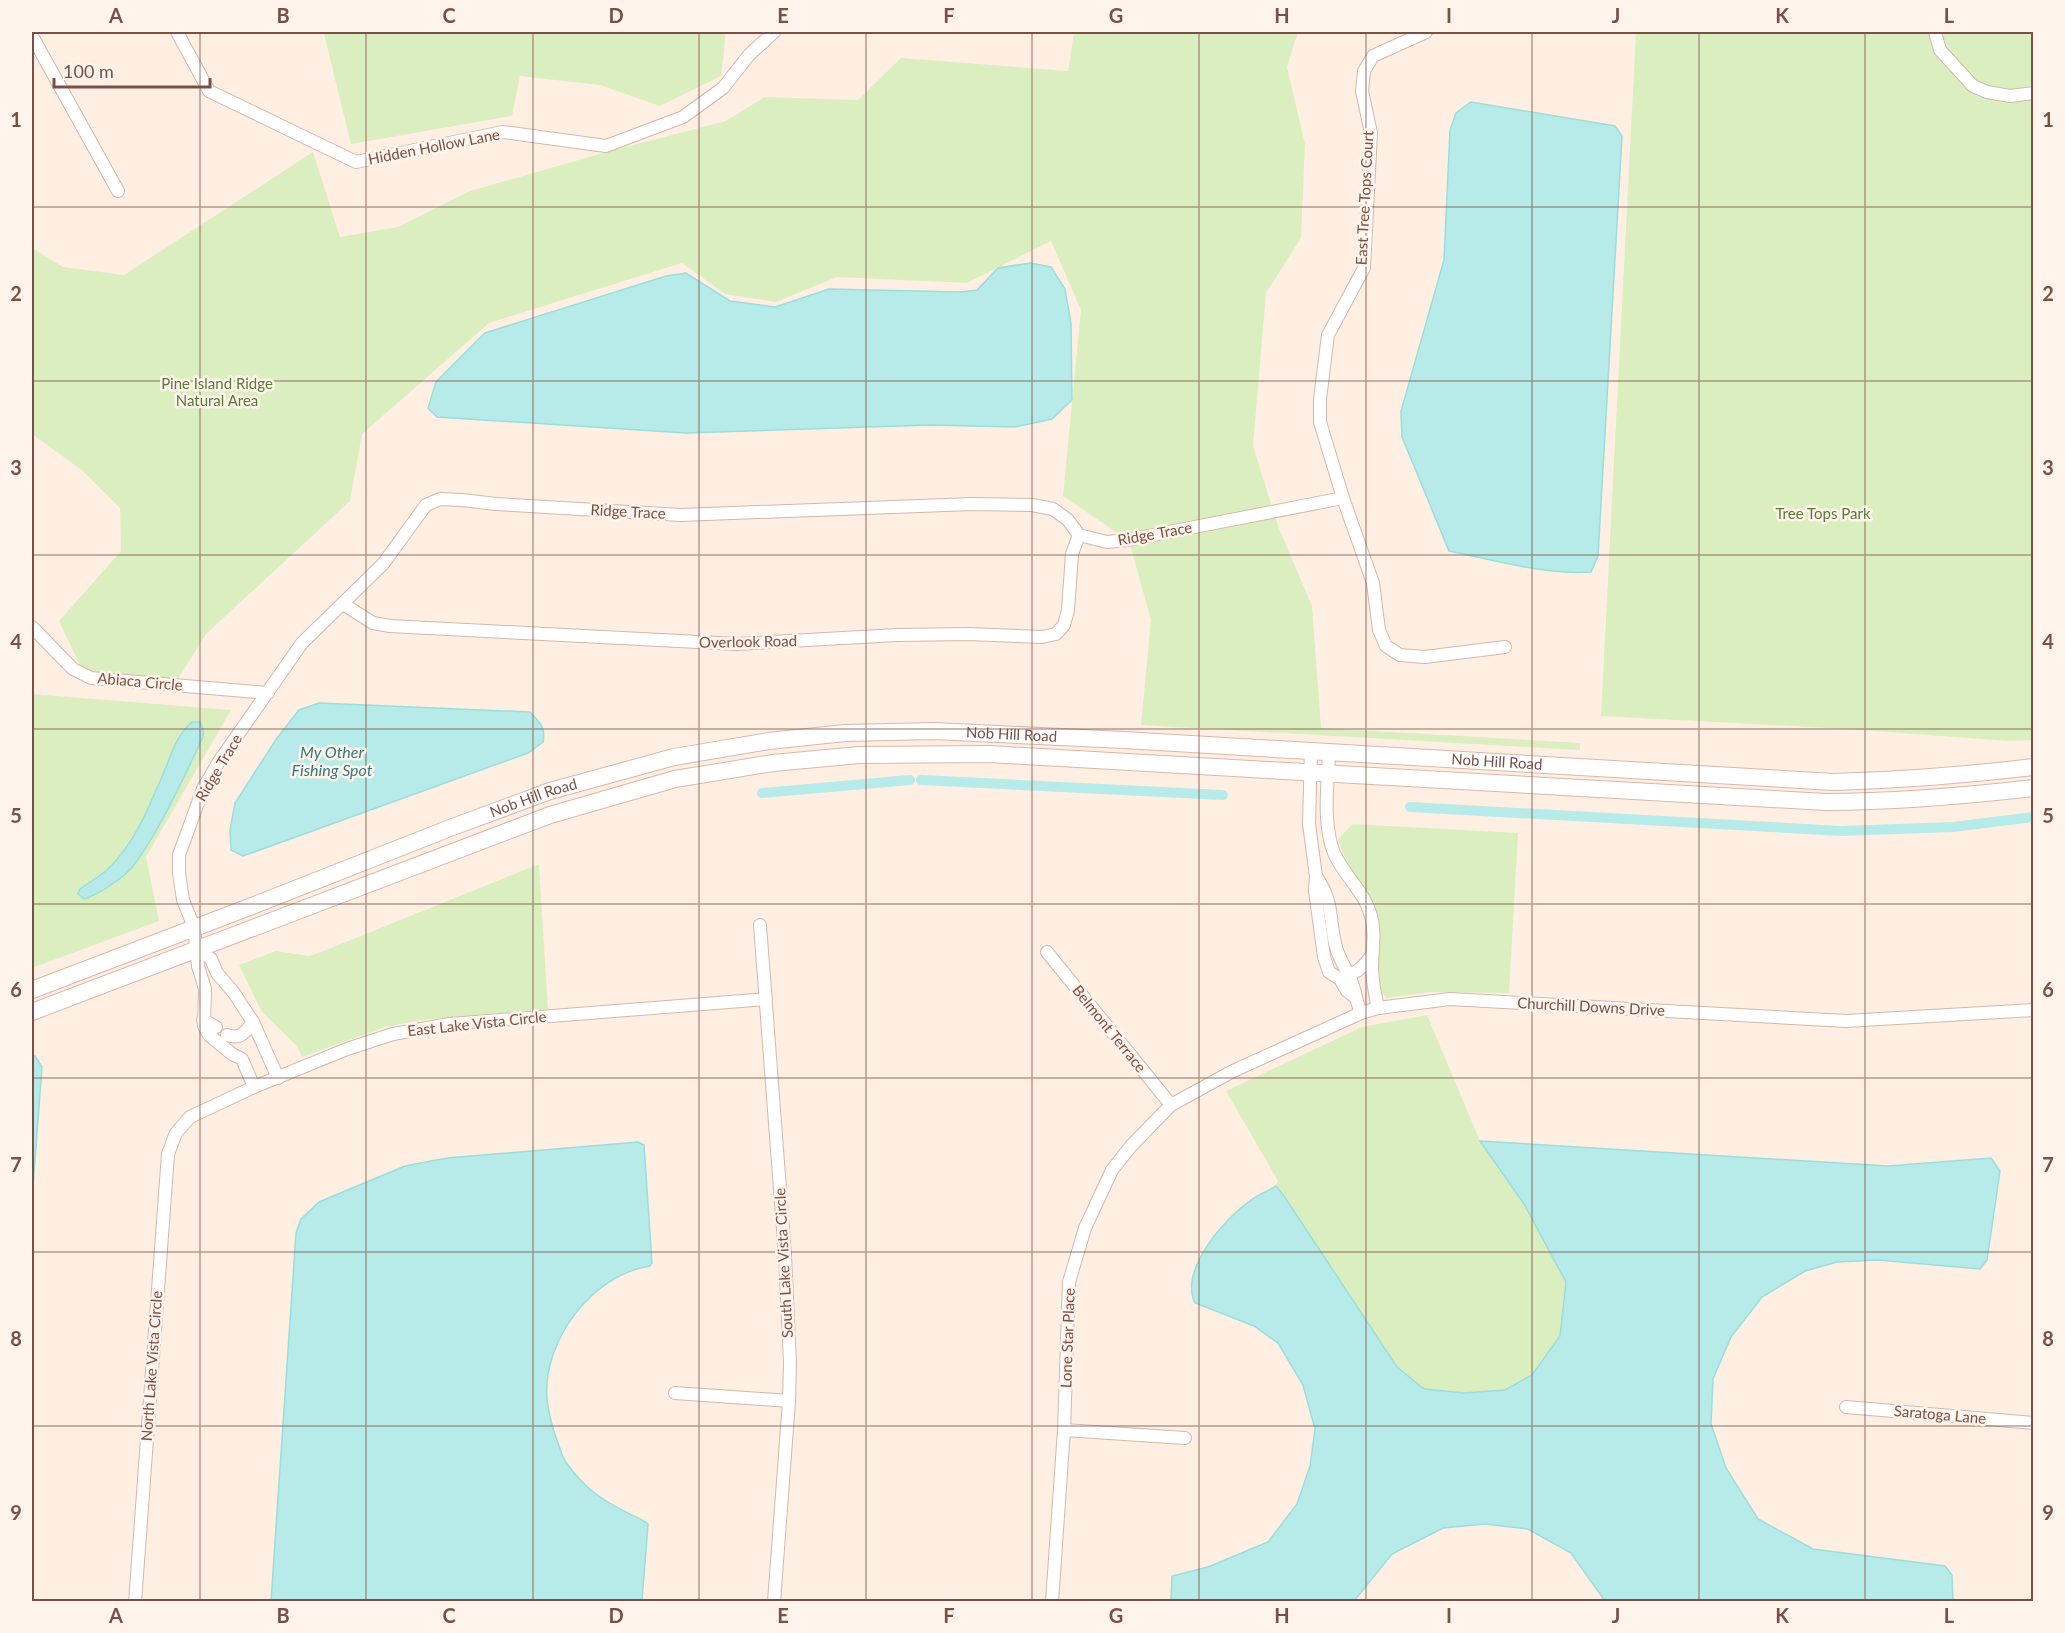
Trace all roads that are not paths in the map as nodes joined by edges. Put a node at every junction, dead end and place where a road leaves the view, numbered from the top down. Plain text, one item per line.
1 (177, 32) edge
2 (774, 32) edge
3 (1426, 32) edge
4 (1935, 32) edge
5 (32, 36) edge
6 (2034, 93) edge
7 (118, 190) dead end
8 (1343, 498) junction
9 (1079, 535) junction
10 (343, 604) junction
11 (32, 627) edge
12 (1505, 647) dead end
13 (268, 693) junction
14 (1311, 751) junction
15 (1329, 752) junction
16 (2034, 767) edge
17 (1311, 773) junction
18 (1328, 774) junction
19 (2034, 788) edge
20 (760, 925) dead end
21 (194, 927) junction
22 (196, 948) junction
23 (1047, 952) dead end
24 (1373, 954) junction
25 (1344, 977) junction
26 (32, 990) edge
27 (766, 999) junction
28 (1378, 1008) junction
29 (2034, 1010) edge
30 (32, 1012) edge
31 (1361, 1013) junction
32 (203, 1020) junction
33 (253, 1022) junction
34 (216, 1027) dead end
35 (242, 1059) junction
36 (278, 1078) junction
37 (255, 1087) junction
38 (1172, 1106) junction
39 (176, 1132) joint
40 (675, 1393) dead end
41 (789, 1401) junction
42 (1846, 1407) dead end
43 (2034, 1423) edge
44 (1064, 1430) junction
45 (1185, 1438) dead end
46 (135, 1602) edge
47 (774, 1602) edge
48 (1052, 1602) edge

1 - 2 street, Hidden Hollow Lane
3 - 8 street, East Tree Tops Court
4 - 6 street
5 - 7 street
8 - 9 street, Ridge Trace
8 - 12 street, East Tree Tops Court
9 - 10 street, Ridge Trace
9 - 10 street, Overlook Road
10 - 13 street, Ridge Trace
11 - 13 street, Abiaca Circle
13 - 21 street, Ridge Trace
14 - 15 main road, Nob Hill Road
14 - 17 street
14 - 21 main road, Nob Hill Road
15 - 16 main road, Nob Hill Road
15 - 18 street
17 - 18 main road, Nob Hill Road
17 - 22 main road, Nob Hill Road
17 - 25 street
18 - 19 main road, Nob Hill Road
18 - 24 street
20 - 27 street, South Lake Vista Circle
21 - 22 street, Ridge Trace
21 - 26 main road, Nob Hill Road
22 - 30 main road, Nob Hill Road
22 - 32 street, Ridge Trace
22 - 33 street
23 - 38 street, Belmont Terrace
24 - 25 street
24 - 28 street
25 - 31 street
27 - 36 street, East Lake Vista Circle
27 - 41 street, South Lake Vista Circle
28 - 29 street, Churchill Downs Drive
28 - 31 street, Churchill Downs Drive
31 - 38 street, Churchill Downs Drive
32 - 34 street
32 - 35 street
33 - 35 street
33 - 36 street
35 - 37 street
36 - 37 street, East Lake Vista Circle
37 - 39 street, East Lake Vista Circle
38 - 44 street, Lone Star Place
39 - 46 street, North Lake Vista Circle
40 - 41 street
41 - 47 street, South Lake Vista Circle
42 - 43 street, Saratoga Lane
44 - 45 street
44 - 48 street, Lone Star Place

